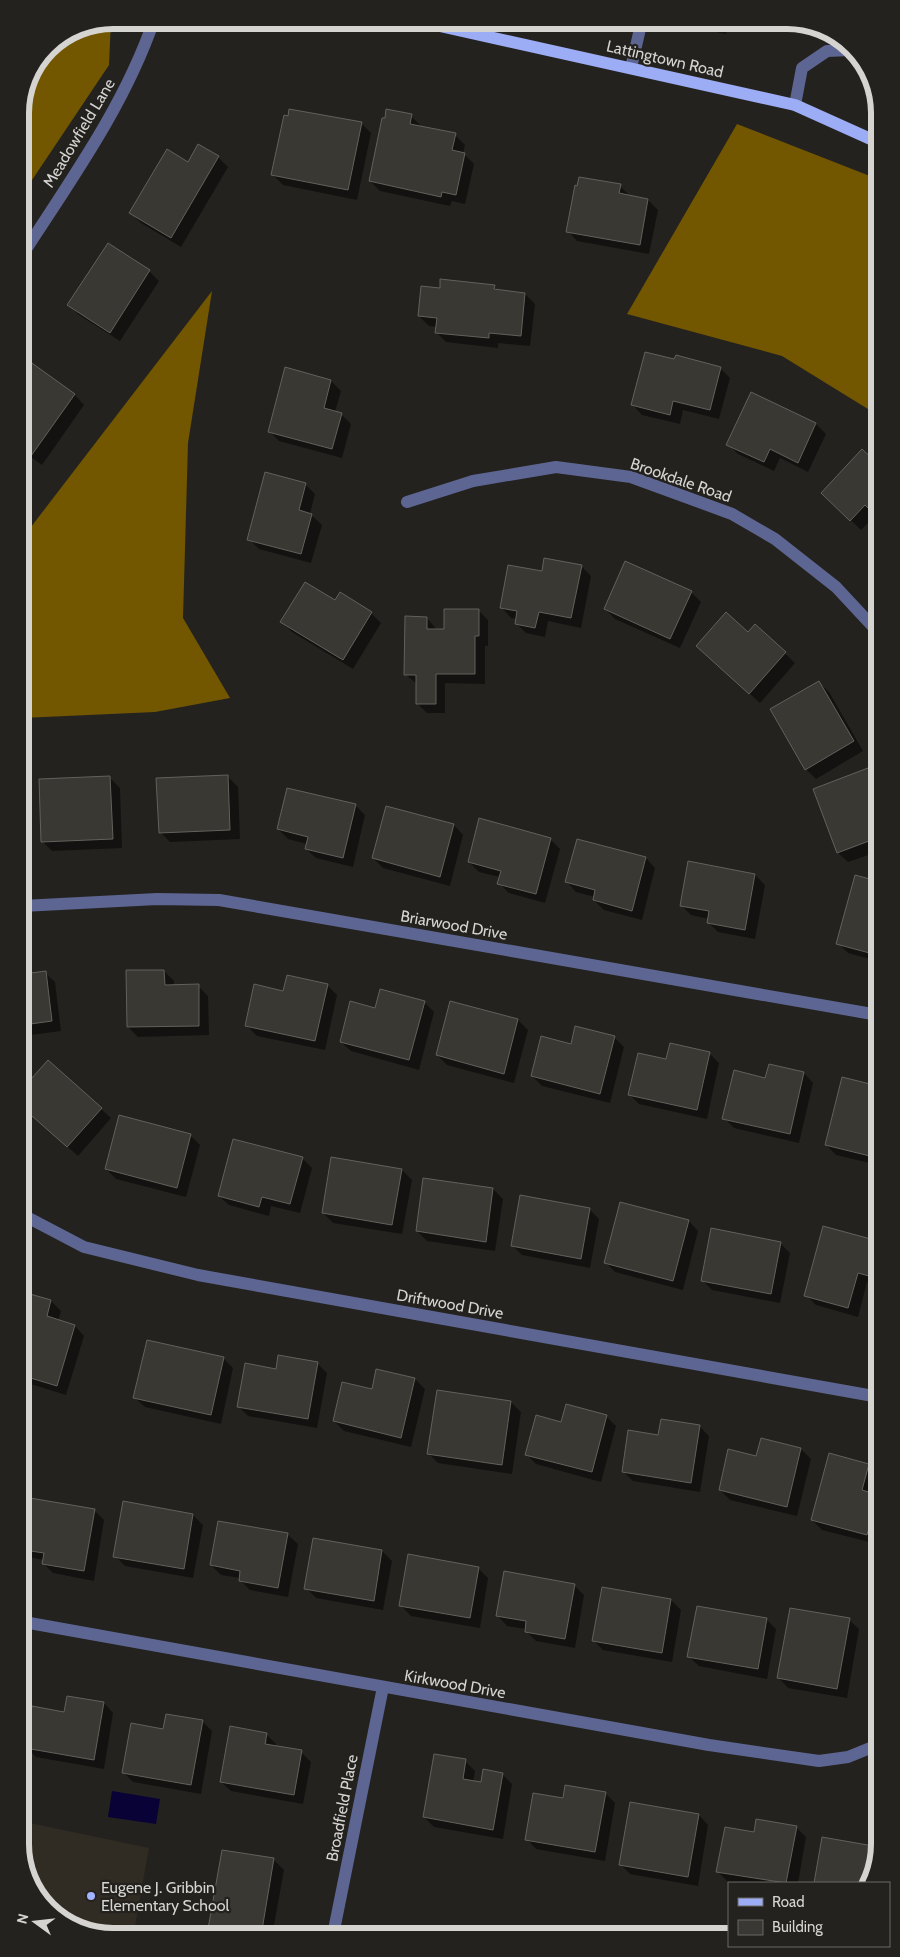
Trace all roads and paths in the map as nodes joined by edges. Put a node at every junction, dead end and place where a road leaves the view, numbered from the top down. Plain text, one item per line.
1 (150, 29) edge
2 (454, 29) edge
3 (640, 29) edge
4 (844, 50) edge
5 (631, 68) junction
6 (795, 105) junction
7 (871, 139) edge
8 (29, 246) edge
9 (407, 502) dead end
10 (871, 626) edge
11 (29, 906) edge
12 (871, 1014) edge
13 (29, 1218) edge
14 (871, 1396) edge
15 (29, 1623) edge
16 (383, 1687) junction
17 (871, 1748) edge
18 (334, 1928) edge

1 - 8 street, Meadowfield Lane
2 - 5 main road, Lattingtown Road
3 - 5 street
4 - 6 street
5 - 6 main road, Lattingtown Road
6 - 7 main road, Lattingtown Road
9 - 10 street, Brookdale Road
11 - 12 street, Briarwood Drive
13 - 14 street, Driftwood Drive
15 - 16 street, Kirkwood Drive
16 - 17 street, Kirkwood Drive
16 - 18 street, Broadfield Place

